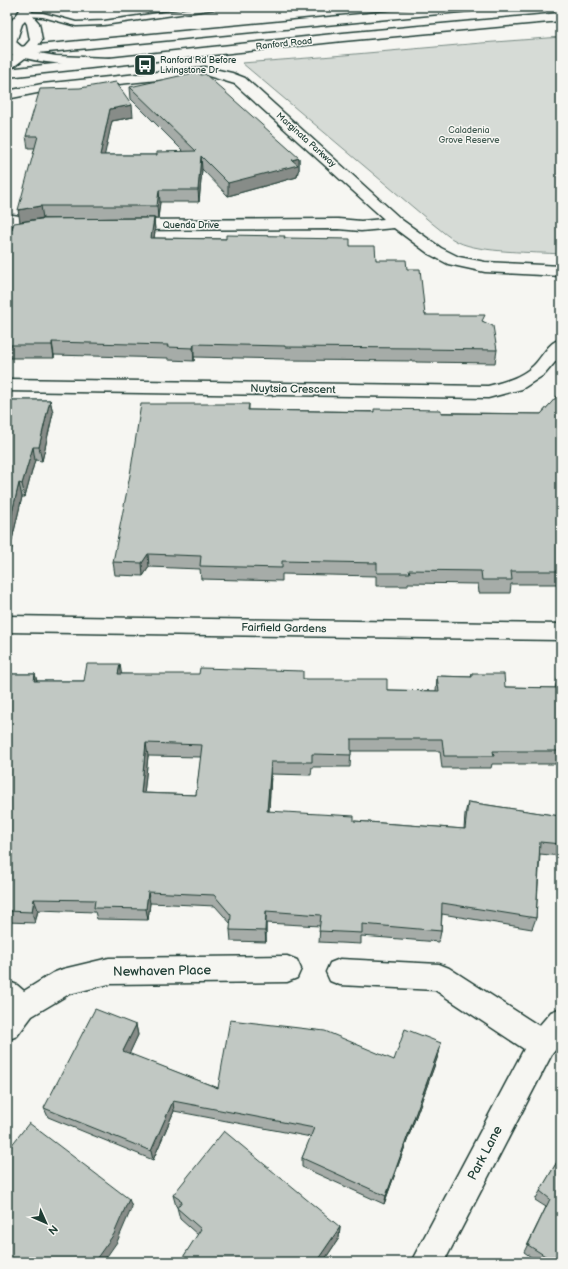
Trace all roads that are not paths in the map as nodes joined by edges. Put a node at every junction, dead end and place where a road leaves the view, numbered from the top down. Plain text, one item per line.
1 (216, 7) edge
2 (470, 7) edge
3 (26, 10) edge
4 (561, 17) edge
5 (36, 40) junction
6 (80, 46) junction
7 (20, 52) edge
8 (110, 62) junction
9 (7, 65) edge
10 (7, 73) edge
11 (31, 90) junction
12 (7, 95) edge
13 (7, 108) edge
14 (378, 205) junction
15 (7, 219) edge
16 (397, 222) junction
17 (338, 224) junction
18 (113, 225) edge
19 (7, 231) edge
20 (561, 271) edge
21 (561, 344) edge
22 (7, 385) edge
23 (7, 624) edge
24 (561, 632) edge
25 (287, 969) dead end
26 (340, 972) dead end
27 (12, 1009) edge
28 (561, 1022) edge
29 (542, 1044) junction
30 (427, 1262) edge

1 - 3 lane
2 - 6 street, Ranford Road
3 - 5 street
3 - 7 street
4 - 8 street, Ranford Road
5 - 6 street
5 - 7 street
6 - 7 street, Ranford Road
7 - 8 street
7 - 9 street
8 - 10 street, Ranford Road
11 - 12 street, Marginata Parkway
11 - 13 street
11 - 14 street, Marginata Parkway
14 - 16 street, Marginata Parkway
14 - 17 street, Quenda Drive
15 - 19 street
16 - 17 street, Quenda Drive
16 - 20 street, Marginata Parkway
17 - 18 street, Quenda Drive
21 - 22 street, Nuytsia Crescent
23 - 24 street, Fairfield Gardens
25 - 27 street, Newhaven Place
26 - 29 street
28 - 29 street, Park Lane
29 - 30 street, Park Lane

